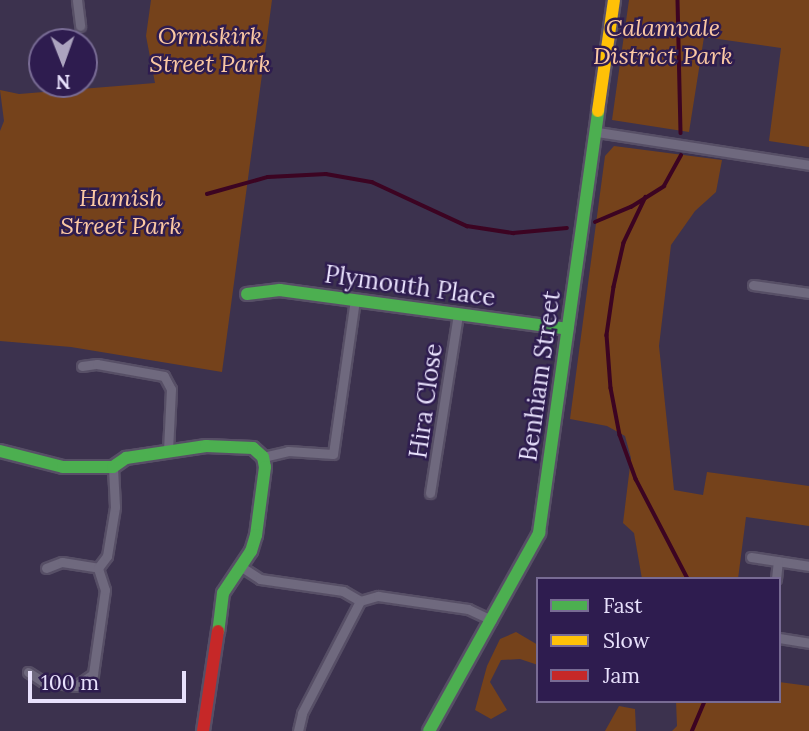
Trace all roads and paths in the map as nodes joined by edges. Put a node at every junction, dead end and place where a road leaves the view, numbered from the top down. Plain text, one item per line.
1 (76, 0) edge
2 (614, 0) edge
3 (80, 26) dead end
4 (597, 132) junction
5 (809, 164) edge
6 (753, 285) dead end
7 (809, 293) edge
8 (247, 294) dead end
9 (355, 300) junction
10 (458, 314) junction
11 (567, 329) junction
12 (82, 366) dead end
13 (0, 451) edge
14 (168, 451) junction
15 (262, 457) junction
16 (113, 467) junction
17 (430, 493) dead end
18 (751, 557) dead end
19 (778, 561) junction
20 (240, 566) junction
21 (809, 566) edge
22 (46, 568) dead end
23 (98, 568) junction
24 (776, 577) edge
25 (360, 601) junction
26 (492, 620) junction
27 (781, 638) edge
28 (809, 643) edge
29 (28, 672) dead end
30 (203, 731) edge
31 (298, 731) edge
32 (429, 731) edge

1 - 3 street
2 - 4 street, Benhiam Street
4 - 5 street
4 - 11 street, Benhiam Street
6 - 7 street
8 - 9 street, Plymouth Place
9 - 10 street, Plymouth Place
9 - 15 street
10 - 11 street, Plymouth Place
10 - 17 street, Hira Close
11 - 26 street, Benhiam Street
12 - 14 street
13 - 16 street
14 - 15 street
14 - 16 street
15 - 20 street
16 - 23 street
18 - 19 street
19 - 21 street
19 - 24 street
20 - 25 street
20 - 30 street
22 - 23 street
23 - 29 street
25 - 26 street
25 - 31 street
26 - 32 street, Benhiam Street
27 - 28 street

